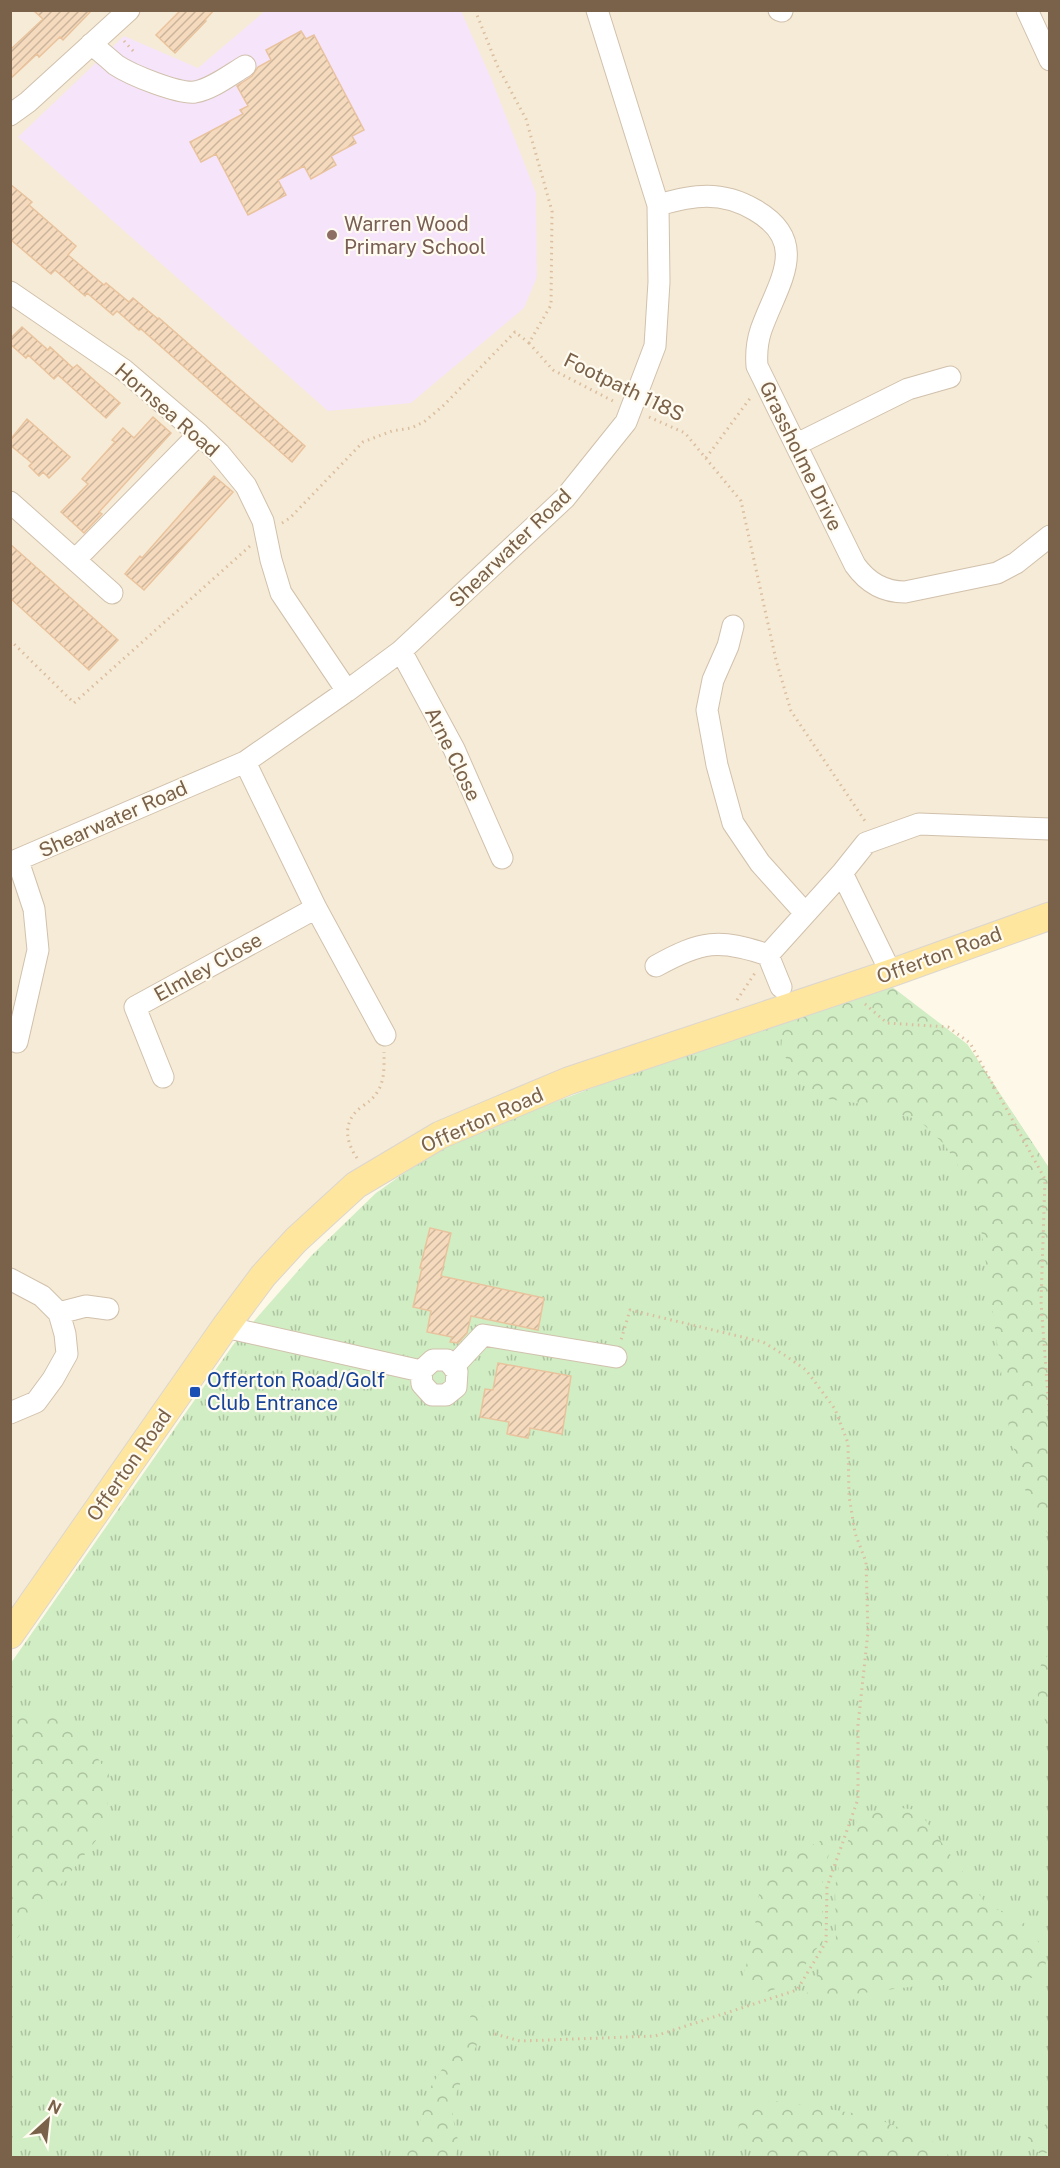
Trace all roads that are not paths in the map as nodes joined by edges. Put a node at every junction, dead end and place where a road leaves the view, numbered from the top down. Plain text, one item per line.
1 (129, 10) edge
2 (597, 10) edge
3 (1027, 10) edge
4 (1044, 35) edge
5 (91, 44) junction
6 (1050, 60) edge
7 (245, 66) dead end
8 (10, 115) edge
9 (657, 205) junction
10 (12, 296) edge
11 (950, 377) dead end
12 (199, 434) junction
13 (797, 444) junction
14 (10, 502) edge
15 (1050, 536) edge
16 (75, 560) junction
17 (112, 593) dead end
18 (733, 626) dead end
19 (401, 651) junction
20 (347, 691) junction
21 (245, 762) junction
22 (1050, 829) edge
23 (501, 858) dead end
24 (14, 862) edge
25 (842, 873) junction
26 (316, 908) junction
27 (805, 913) junction
28 (1050, 916) edge
29 (768, 955) junction
30 (656, 966) dead end
31 (891, 973) junction
32 (781, 987) dead end
33 (16, 1032) edge
34 (385, 1035) road end
35 (164, 1077) dead end
36 (10, 1279) edge
37 (108, 1309) dead end
38 (59, 1312) junction
39 (225, 1327) junction
40 (616, 1357) road end
41 (453, 1367) junction
42 (421, 1371) junction
43 (10, 1413) edge
44 (10, 1635) edge

1 - 5 street
2 - 9 street, Shearwater Road
3 - 4 street
4 - 6 street
5 - 7 street
5 - 8 street
9 - 13 street, Grassholme Drive
9 - 19 street, Shearwater Road
10 - 12 street, Hornsea Road
11 - 13 street
12 - 16 street
12 - 20 street, Hornsea Road
13 - 15 street, Grassholme Drive
14 - 16 street
16 - 17 street
18 - 27 street
19 - 20 street, Shearwater Road
19 - 23 street, Arne Close
20 - 21 street, Shearwater Road
21 - 24 street, Shearwater Road
21 - 26 street
22 - 25 street
24 - 33 street
25 - 27 street
25 - 31 street
26 - 34 street
26 - 35 street, Elmley Close
27 - 29 street
28 - 31 main road, Offerton Road
29 - 30 street
29 - 32 street
31 - 39 main road, Offerton Road
36 - 38 street
37 - 38 street
38 - 43 street
39 - 42 street
39 - 44 main road, Offerton Road
40 - 41 street
41 - 42 street
41 - 42 street

